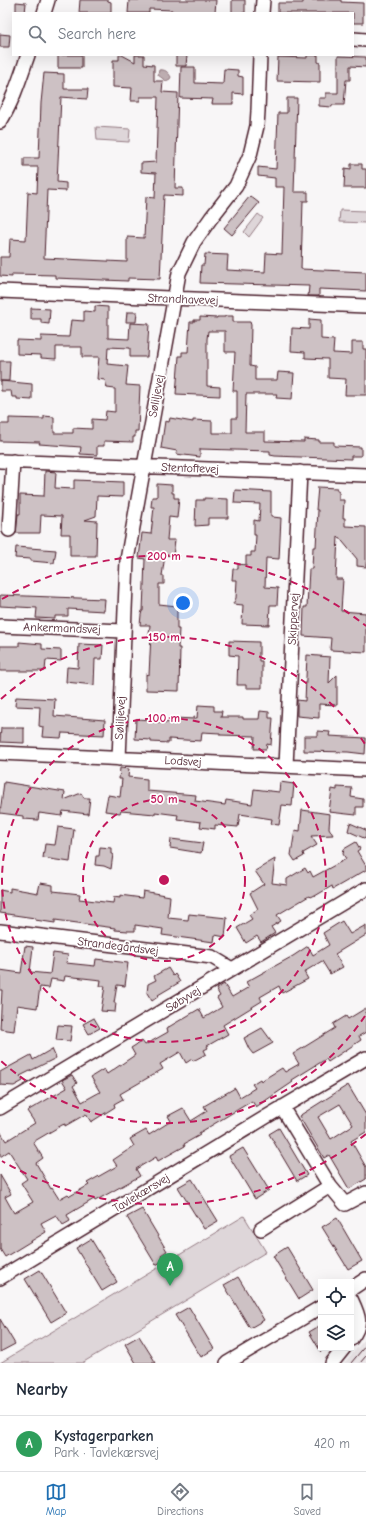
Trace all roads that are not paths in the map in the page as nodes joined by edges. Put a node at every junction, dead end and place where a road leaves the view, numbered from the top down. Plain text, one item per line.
1 (48, 0) edge
2 (262, 0) edge
3 (44, 12) edge
4 (262, 12) edge
5 (354, 39) edge
6 (366, 40) edge
7 (28, 56) edge
8 (260, 56) edge
9 (0, 122) edge
10 (0, 291) edge
11 (174, 298) junction
12 (366, 306) edge
13 (0, 461) edge
14 (13, 461) junction
15 (144, 466) junction
16 (300, 472) junction
17 (366, 475) edge
18 (9, 530) dead end
19 (0, 626) edge
20 (124, 631) junction
21 (0, 753) edge
22 (118, 758) junction
23 (286, 766) junction
24 (366, 770) edge
25 (366, 889) edge
26 (0, 931) edge
27 (232, 969) junction
28 (366, 1058) edge
29 (0, 1108) edge
30 (282, 1108) junction
31 (330, 1186) junction
32 (366, 1193) edge
33 (261, 1229) dead end
34 (0, 1278) edge
35 (366, 1279) edge
36 (354, 1287) edge
37 (354, 1305) edge
38 (318, 1309) edge
39 (354, 1335) edge
40 (342, 1351) edge
41 (228, 1363) edge
42 (332, 1363) edge

1 - 3 street
2 - 4 street
5 - 6 street
7 - 9 street
8 - 11 street, Søliljevej
10 - 11 street, Strandhavevej
11 - 12 street, Strandhavevej
11 - 15 street, Søliljevej
13 - 14 street, Stentoftevej
14 - 15 street, Stentoftevej
14 - 18 street
15 - 16 street, Stentoftevej
15 - 20 street, Søliljevej
16 - 17 street, Stentoftevej
16 - 23 street, Skippervej
19 - 20 street, Ankermandsvej
20 - 22 street, Søliljevej
21 - 22 street, Lodsvej
22 - 23 street, Lodsvej
23 - 24 street, Lodsvej
25 - 27 street, Søbyvej
26 - 27 street, Strandegårdsvej
27 - 29 street, Søbyvej
28 - 30 street, Tavlekærsvej
30 - 31 street
30 - 34 street, Tavlekærsvej
31 - 32 street
31 - 33 street
35 - 36 street
37 - 39 street
38 - 41 street
40 - 42 street

